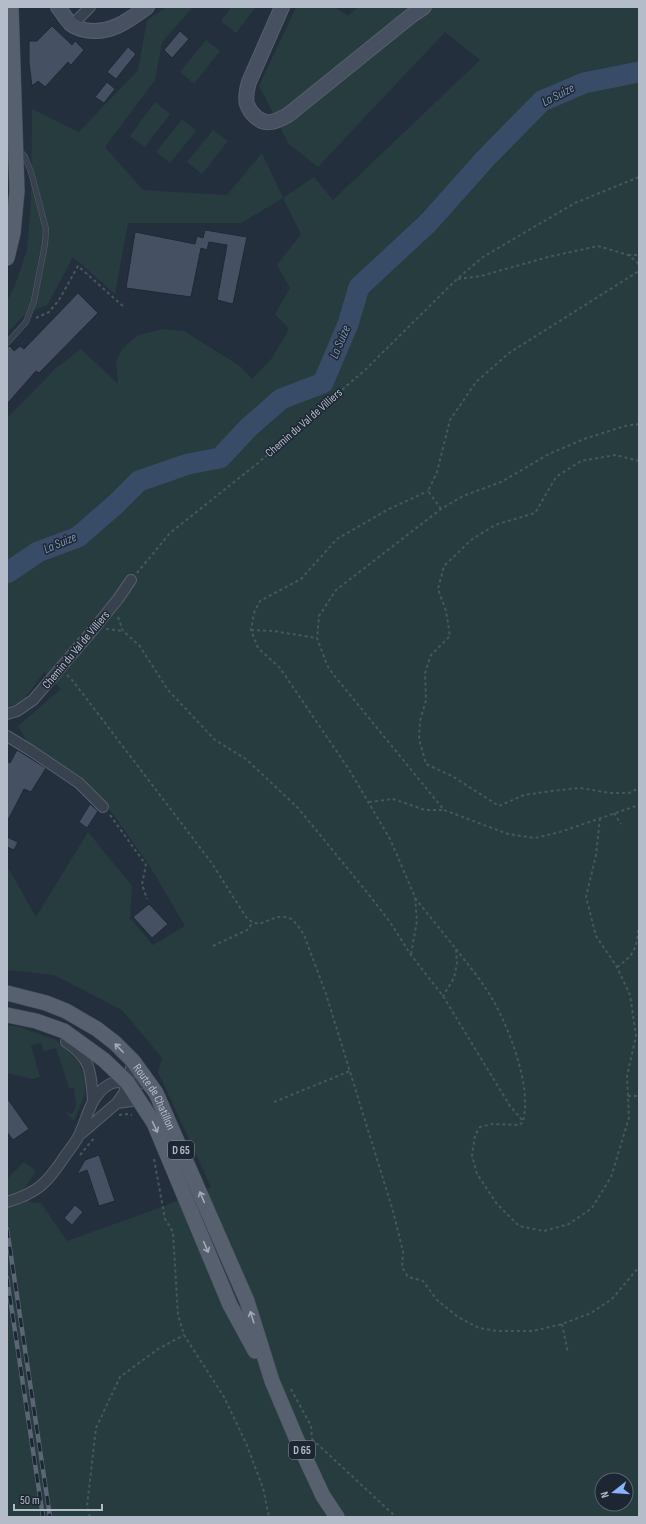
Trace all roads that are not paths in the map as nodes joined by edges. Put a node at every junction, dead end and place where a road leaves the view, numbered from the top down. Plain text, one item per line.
1 (11, 7) edge
2 (58, 7) edge
3 (90, 7) edge
4 (147, 7) edge
5 (282, 7) edge
6 (424, 7) edge
7 (72, 25) junction
8 (10, 99) edge
9 (16, 146) junction
10 (7, 258) edge
11 (7, 343) edge
12 (131, 580) road end
13 (7, 714) edge
14 (7, 736) edge
15 (103, 807) road end
16 (7, 993) edge
17 (7, 1015) edge
18 (36, 1022) junction
19 (132, 1061) junction
20 (127, 1082) junction
21 (149, 1084) junction
22 (139, 1100) junction
23 (93, 1101) junction
24 (117, 1103) junction
25 (80, 1134) junction
26 (7, 1202) edge
27 (272, 1381) junction
28 (337, 1517) edge

1 - 8 main road
2 - 7 main road
3 - 7 street
4 - 7 main road
5 - 6 main road
8 - 9 main road
9 - 10 main road
9 - 11 lane
12 - 13 street, Chemin du Val de Villiers
14 - 15 street
19 -> 16 main road, Route de Chatillon / D 65
17 - 18 main road, Route de Chatillon / D 65
18 - 20 main road, Route de Chatillon / D 65
18 - 23 street
19 - 20 street
19 - 21 main road, Route de Chatillon / D 65
20 - 21 street
20 - 22 main road, Route de Chatillon / D 65
20 - 23 street
20 - 24 street
27 -> 21 main road, Route de Chatillon / D 65
22 - 24 street
22 -> 27 main road, Route de Chatillon / D 65
23 - 25 street
24 - 25 street
25 - 26 street
27 - 28 main road, Route de Chatillon / D 65

